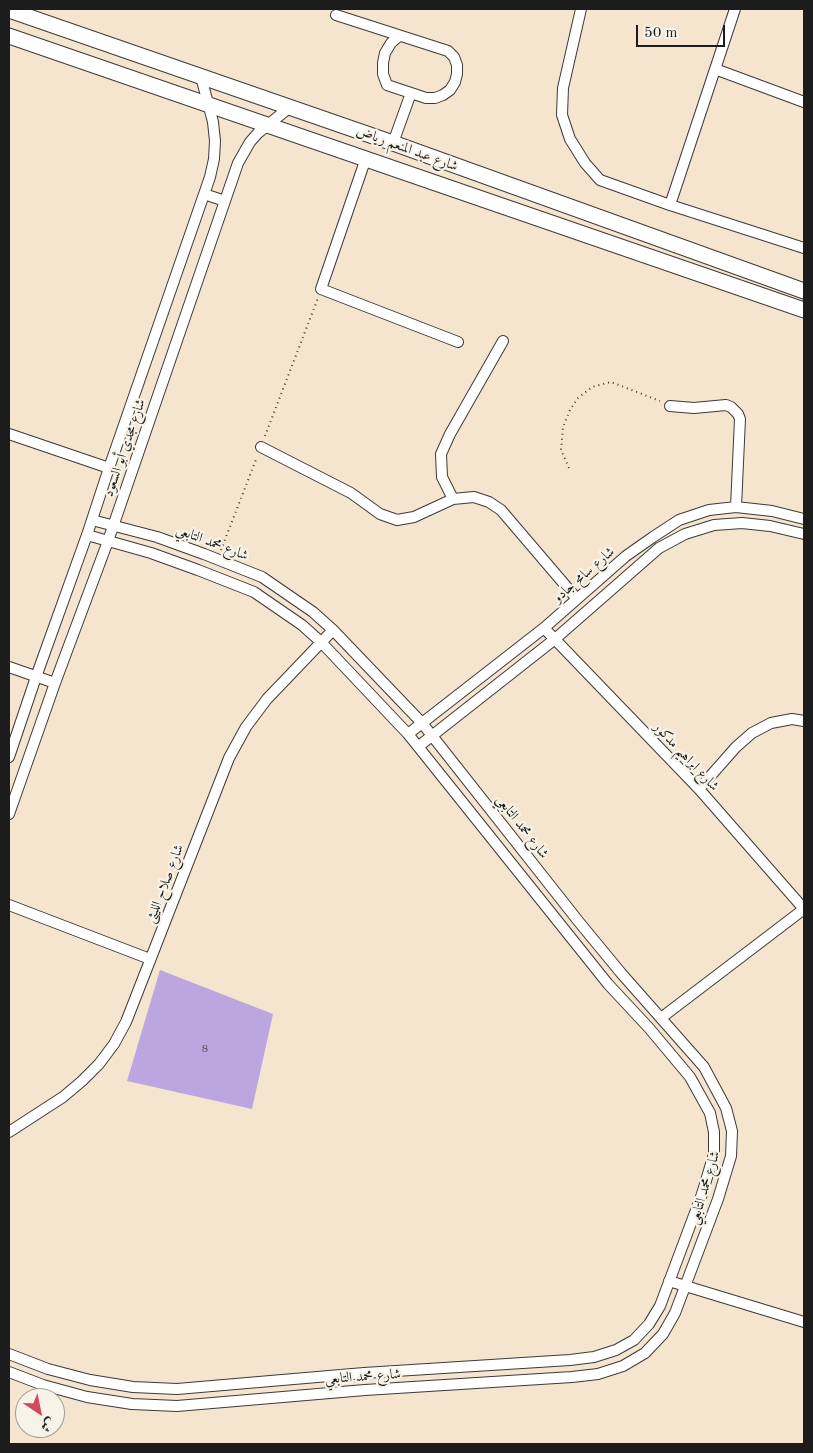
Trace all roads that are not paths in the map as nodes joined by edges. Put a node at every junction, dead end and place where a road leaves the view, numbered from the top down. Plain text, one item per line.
1 (581, 9) edge
2 (735, 9) edge
3 (9, 10) edge
4 (336, 15) dead end
5 (9, 36) edge
6 (399, 36) junction
7 (715, 69) junction
8 (201, 77) junction
9 (412, 93) junction
10 (804, 102) edge
11 (208, 105) junction
12 (290, 108) junction
13 (268, 125) junction
14 (393, 143) junction
15 (366, 158) junction
16 (204, 194) junction
17 (225, 201) junction
18 (670, 205) junction
19 (804, 248) edge
20 (804, 291) edge
21 (804, 310) edge
22 (503, 341) dead end
23 (458, 342) dead end
24 (670, 406) road end
25 (9, 434) edge
26 (261, 447) road end
27 (109, 468) junction
28 (454, 498) junction
29 (736, 507) junction
30 (804, 518) edge
31 (92, 520) junction
32 (112, 525) junction
33 (804, 534) edge
34 (88, 536) junction
35 (108, 541) junction
36 (577, 599) junction
37 (544, 628) junction
38 (333, 630) junction
39 (554, 639) junction
40 (321, 642) junction
41 (9, 667) edge
42 (36, 676) junction
43 (55, 683) junction
44 (804, 720) edge
45 (422, 723) junction
46 (408, 734) junction
47 (432, 736) junction
48 (419, 746) junction
49 (9, 758) edge
50 (699, 789) junction
51 (9, 814) edge
52 (9, 905) edge
53 (804, 909) edge
54 (150, 959) junction
55 (621, 973) junction
56 (608, 984) junction
57 (662, 1018) junction
58 (9, 1132) edge
59 (670, 1281) junction
60 (687, 1286) junction
61 (804, 1322) edge
62 (9, 1354) edge
63 (9, 1372) edge

1 - 18 street
2 - 7 street
3 - 8 street, شارع عبد المنعم رياض
4 - 6 street
5 - 11 street, شارع عبد المنعم رياض
6 - 9 street
6 - 9 street
7 - 10 street
7 - 18 street
8 - 11 street, شارع مجدي أبو السعود
8 - 12 street, شارع عبد المنعم رياض
9 - 14 street
11 - 13 street, شارع عبد المنعم رياض
11 - 16 street, شارع مجدي أبو السعود
12 - 13 street, شارع مجدي أبو السعود
12 - 14 street, شارع عبد المنعم رياض
13 - 15 street, شارع عبد المنعم رياض
13 - 17 street, شارع مجدي أبو السعود
14 - 20 street, شارع عبد المنعم رياض
15 - 21 street, شارع عبد المنعم رياض
15 - 23 street
16 - 17 street
16 - 27 street, شارع مجدي أبو السعود
17 - 32 street, شارع مجدي أبو السعود
18 - 19 street
22 - 28 street
24 - 29 street
25 - 27 street
26 - 28 street
27 - 31 street, شارع مجدي أبو السعود
28 - 36 street
29 - 30 street, شارع سامح جادو
29 - 36 street, شارع سامح جادو
31 - 32 street, شارع محمد التابعي
31 - 34 street, شارع مجدي أبو السعود
32 - 35 street, شارع مجدي أبو السعود
32 - 38 street, شارع محمد التابعي
33 - 39 street, شارع سامح جادو
34 - 35 street, شارع محمد التابعي
34 - 42 street, شارع مجدي أبو السعود
35 - 40 street, شارع محمد التابعي
35 - 43 street, شارع مجدي أبو السعود
36 - 37 street, شارع سامح جادو
37 - 39 street, شارع ابراهيم مدكور
37 - 45 street, شارع سامح جادو
38 - 40 street, شارع صلاح الليثى
38 - 45 street, شارع محمد التابعي
39 - 47 street, شارع سامح جادو
39 - 50 street, شارع ابراهيم مدكور
40 - 46 street, شارع محمد التابعي
40 - 54 street, شارع صلاح الليثى
41 - 42 street
42 - 43 street
42 - 49 street, شارع مجدي أبو السعود
43 - 51 street, شارع مجدي أبو السعود
44 - 50 street
45 - 46 street, شارع سامح جادو
45 - 47 street, شارع محمد التابعي
46 - 48 street, شارع محمد التابعي
47 - 48 street, شارع سامح جادو
47 - 55 street, شارع محمد التابعي
48 - 56 street, شارع محمد التابعي
50 - 53 street, شارع ابراهيم مدكور
52 - 54 street
53 - 57 street
54 - 58 street, شارع صلاح الليثى
55 - 56 street
55 - 57 street, شارع محمد التابعي
56 - 59 street, شارع محمد التابعي
57 - 60 street, شارع محمد التابعي
59 - 60 street
59 - 62 street, شارع محمد التابعي
60 - 61 street
60 - 63 street, شارع محمد التابعي

